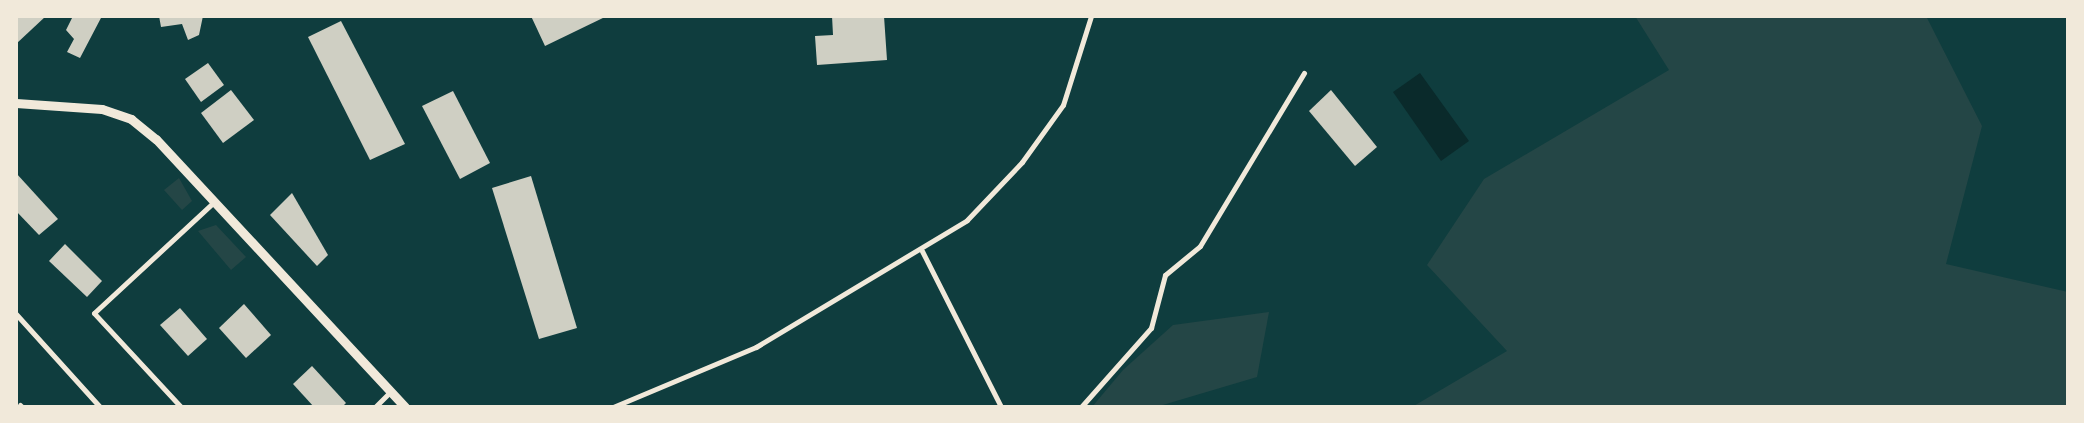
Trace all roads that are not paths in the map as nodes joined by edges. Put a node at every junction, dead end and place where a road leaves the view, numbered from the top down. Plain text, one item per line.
1 (1091, 16) edge
2 (1304, 73) dead end
3 (16, 103) edge
4 (215, 202) junction
5 (922, 251) junction
6 (16, 314) edge
7 (391, 391) junction
8 (100, 407) edge
9 (181, 407) edge
10 (375, 407) edge
11 (405, 407) edge
12 (613, 407) edge
13 (1001, 407) edge
14 (1081, 407) edge

1 - 5 street
2 - 14 street
3 - 4 street
4 - 7 street
4 - 9 street
5 - 12 street
5 - 13 street
6 - 8 street
7 - 10 street
7 - 11 street

